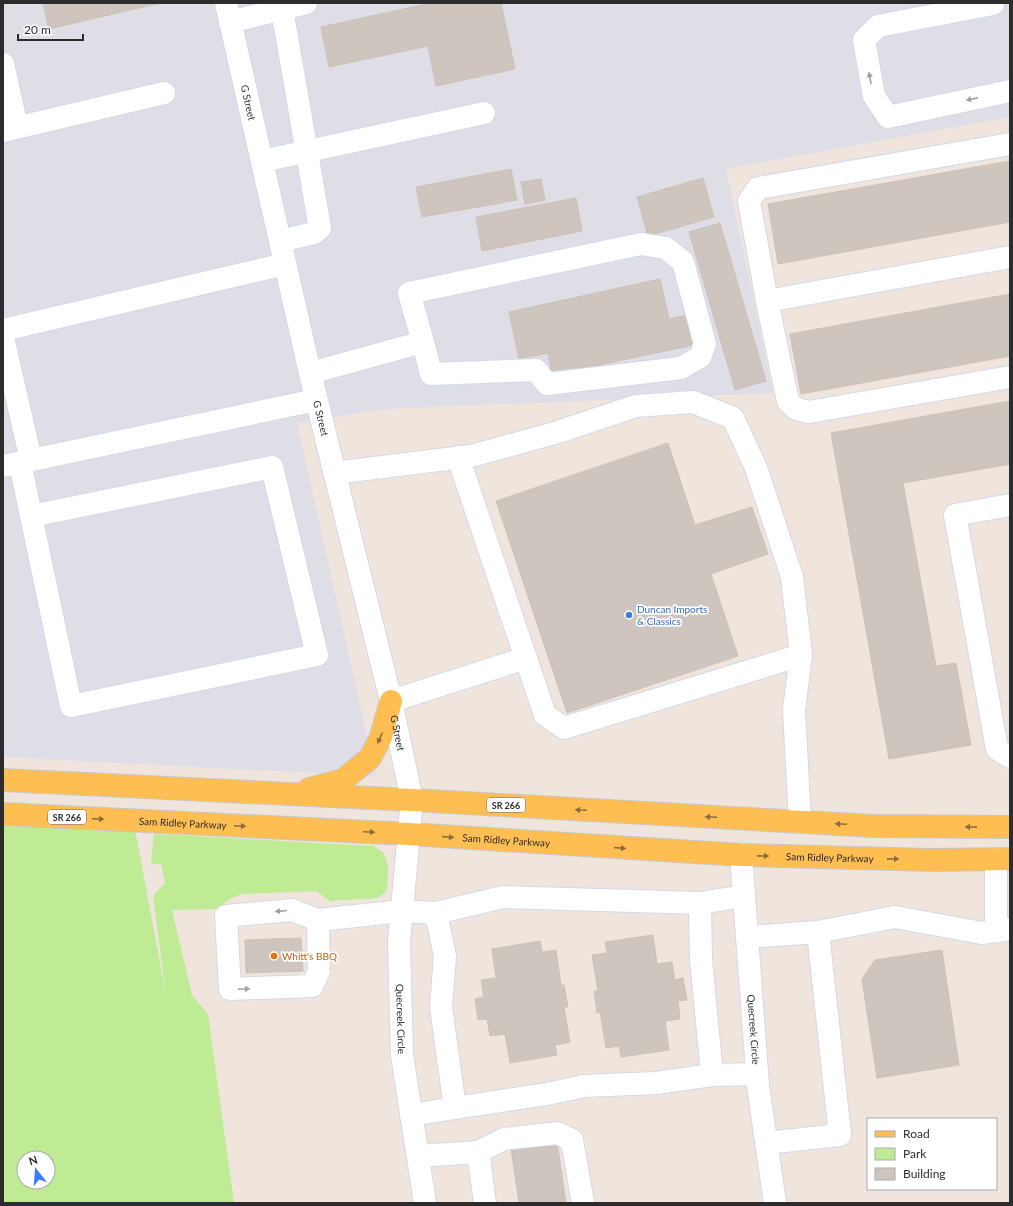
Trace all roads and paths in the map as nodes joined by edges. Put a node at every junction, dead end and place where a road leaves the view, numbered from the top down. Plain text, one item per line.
1 (306, 3) edge
2 (281, 6) edge
3 (999, 6) edge
4 (228, 12) edge
5 (3, 64) edge
6 (1010, 91) edge
7 (164, 93) dead end
8 (484, 114) dead end
9 (10, 129) edge
10 (1010, 144) edge
11 (307, 151) junction
12 (262, 161) junction
13 (280, 241) junction
14 (1010, 257) edge
15 (285, 264) junction
16 (767, 301) junction
17 (3, 330) edge
18 (3, 338) edge
19 (423, 342) junction
20 (310, 373) junction
21 (1010, 376) edge
22 (316, 400) junction
23 (458, 457) junction
24 (18, 463) edge
25 (334, 473) junction
26 (1010, 505) edge
27 (31, 516) junction
28 (801, 655) junction
29 (526, 658) junction
30 (391, 701) junction
31 (1010, 757) edge
32 (3, 780) edge
33 (289, 794) junction
34 (412, 800) junction
35 (3, 814) edge
36 (800, 822) junction
37 (1010, 827) edge
38 (409, 834) junction
39 (740, 855) junction
40 (1003, 859) edge
41 (744, 896) junction
42 (700, 903) junction
43 (402, 911) junction
44 (436, 913) junction
45 (318, 920) junction
46 (1003, 930) edge
47 (818, 932) junction
48 (747, 937) junction
49 (757, 1074) junction
50 (712, 1075) junction
51 (455, 1108) junction
52 (411, 1114) junction
53 (766, 1143) junction
54 (478, 1152) junction
55 (418, 1156) junction
56 (425, 1203) edge
57 (485, 1203) edge
58 (583, 1203) edge
59 (775, 1203) edge

1 - 2 street
2 - 4 street
2 - 11 street
6 -> 3 street
4 - 12 street, G Street
5 - 9 street
7 - 9 street
8 - 11 street
10 - 16 street
11 - 12 street
11 - 13 street
12 - 13 street, G Street
13 - 15 street, G Street
14 - 16 street
15 - 17 street
15 - 20 street, G Street
16 - 21 street
18 - 24 street
19 - 19 street
19 - 20 street
20 - 22 street, G Street
22 - 24 street
22 - 25 street, G Street
23 - 25 street
23 - 28 street
23 - 29 street
24 - 27 street
25 - 30 street, G Street
26 - 31 street
27 - 27 street
28 - 29 street
28 - 36 street
29 - 30 street
30 -> 33 main road
30 - 34 street, G Street
32 - 33 main road, SR 266
33 - 34 main road, SR 266
36 -> 34 main road, SR 266
34 - 38 street, G Street
35 -> 38 main road, Sam Ridley Parkway / SR 266
37 -> 36 main road, SR 266
38 -> 39 main road, Sam Ridley Parkway / SR 266
38 - 43 street, Quecreek Circle
39 -> 40 main road, Sam Ridley Parkway / SR 266
39 - 41 street, Quecreek Circle
40 - 46 street
41 - 42 street
41 - 48 street, Quecreek Circle
42 - 44 street
42 - 50 street
43 - 44 street
43 - 45 street
43 - 52 street, Quecreek Circle
44 - 51 street
45 -> 45 street
46 - 47 street
47 - 48 street
47 - 53 street
48 - 49 street, Quecreek Circle
49 - 50 street
49 - 53 street, Quecreek Circle
50 - 51 street
51 - 52 street
52 - 55 street, Quecreek Circle
53 - 59 street, Quecreek Circle
54 - 55 street
54 - 57 street
54 - 58 street
55 - 56 street, Quecreek Circle

